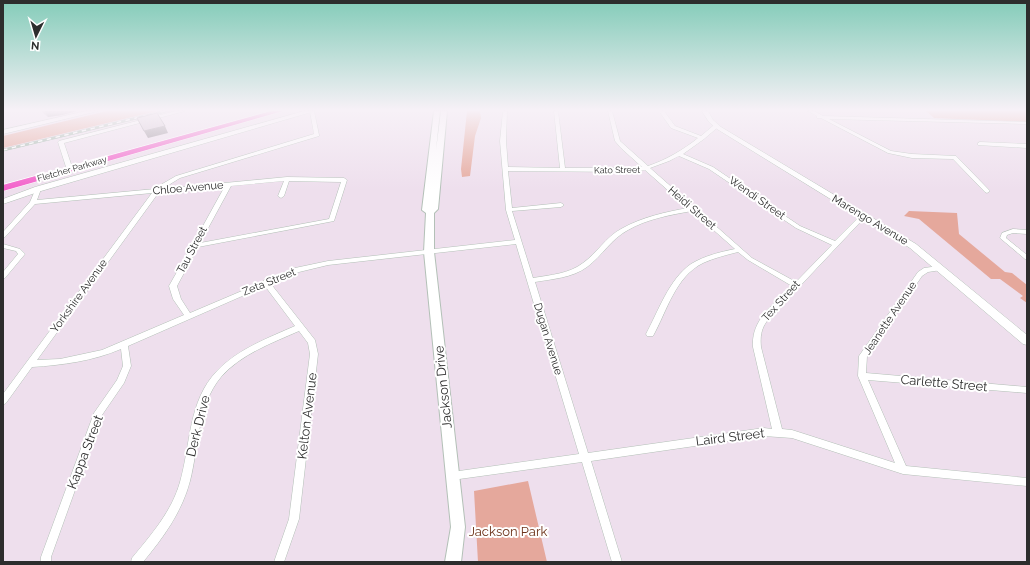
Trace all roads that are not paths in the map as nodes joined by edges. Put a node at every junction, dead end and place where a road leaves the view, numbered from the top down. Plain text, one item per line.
1 (79, 137) edge
2 (173, 137) edge
3 (181, 137) edge
4 (219, 137) edge
5 (309, 137) edge
6 (434, 137) edge
7 (441, 137) edge
8 (503, 137) edge
9 (559, 137) edge
10 (617, 137) edge
11 (735, 137) edge
12 (861, 137) edge
13 (702, 138) edge
14 (980, 144) dead end
15 (1027, 146) edge
16 (679, 154) junction
17 (70, 167) junction
18 (506, 169) junction
19 (648, 169) junction
20 (563, 170) junction
21 (287, 180) junction
22 (3, 183) edge
23 (229, 184) junction
24 (3, 188) edge
25 (38, 189) junction
26 (988, 191) dead end
27 (155, 192) junction
28 (281, 196) dead end
29 (3, 202) edge
30 (33, 202) junction
31 (562, 205) dead end
32 (692, 208) junction
33 (509, 210) junction
34 (430, 212) junction
35 (863, 216) junction
36 (1027, 232) edge
37 (3, 236) edge
38 (518, 242) junction
39 (834, 244) junction
40 (3, 246) edge
41 (194, 246) junction
42 (739, 250) junction
43 (430, 252) junction
44 (1027, 258) edge
45 (939, 268) junction
46 (3, 276) edge
47 (530, 281) junction
48 (266, 282) junction
49 (796, 285) junction
50 (189, 316) junction
51 (300, 327) junction
52 (650, 334) dead end
53 (1027, 341) edge
54 (124, 345) junction
55 (30, 364) junction
56 (862, 376) junction
57 (1027, 390) edge
58 (3, 401) edge
59 (778, 432) junction
60 (585, 458) junction
61 (903, 470) junction
62 (452, 476) junction
63 (1027, 482) edge
64 (46, 562) edge
65 (136, 562) edge
66 (279, 562) edge
67 (453, 562) edge
68 (617, 562) edge

1 - 17 street
2 - 17 main road, Fletcher Parkway
3 - 17 main road, Fletcher Parkway
4 - 25 street
5 - 27 street, Yorkshire Avenue
6 - 34 main road, Jackson Drive
7 - 34 main road, Jackson Drive
8 - 18 street, Dugan Avenue
9 - 20 street
10 - 19 street, Heidi Street
11 - 35 street, Marengo Avenue
12 - 26 street
13 - 16 street, Kato Street
14 - 15 street
16 - 19 street, Kato Street
16 - 39 street, Wendi Street
17 - 22 main road, Fletcher Parkway
17 - 24 main road, Fletcher Parkway
18 - 20 street, Kato Street
18 - 33 street, Dugan Avenue
19 - 20 street, Kato Street
19 - 32 street, Heidi Street
21 - 23 street, Chloe Avenue
21 - 28 street
21 - 41 street, Chloe Avenue
23 - 27 street, Chloe Avenue
23 - 41 street, Tau Street
25 - 29 street
25 - 30 street
27 - 30 street, Chloe Avenue
27 - 55 street, Yorkshire Avenue
30 - 37 street
31 - 33 street
32 - 42 street, Heidi Street
32 - 47 street
33 - 38 street, Dugan Avenue
34 - 43 main road, Jackson Drive
35 - 39 street, Tex Street
35 - 45 street, Marengo Avenue
36 - 44 street
38 - 43 street, Zeta Street
38 - 47 street, Dugan Avenue
39 - 49 street, Tex Street
40 - 46 street
41 - 50 street, Tau Street
42 - 49 street, Heidi Street
42 - 52 street
43 - 48 street, Zeta Street
43 - 62 main road, Jackson Drive
45 - 53 street, Marengo Avenue
45 - 56 street, Jeanette Avenue
47 - 60 street, Dugan Avenue
48 - 50 street, Zeta Street
48 - 51 street, Kelton Avenue
49 - 59 street, Tex Street
50 - 54 street, Zeta Street
51 - 65 street, Derk Drive
51 - 66 street, Kelton Avenue
54 - 55 street, Zeta Street
54 - 64 street, Kappa Street
55 - 58 street, Yorkshire Avenue
56 - 57 street, Carlette Street
56 - 61 street, Jeanette Avenue
59 - 60 street, Laird Street
59 - 61 street, Laird Street
60 - 62 street, Laird Street
60 - 68 street, Dugan Avenue
61 - 63 street, Laird Street
62 - 67 main road, Jackson Drive

